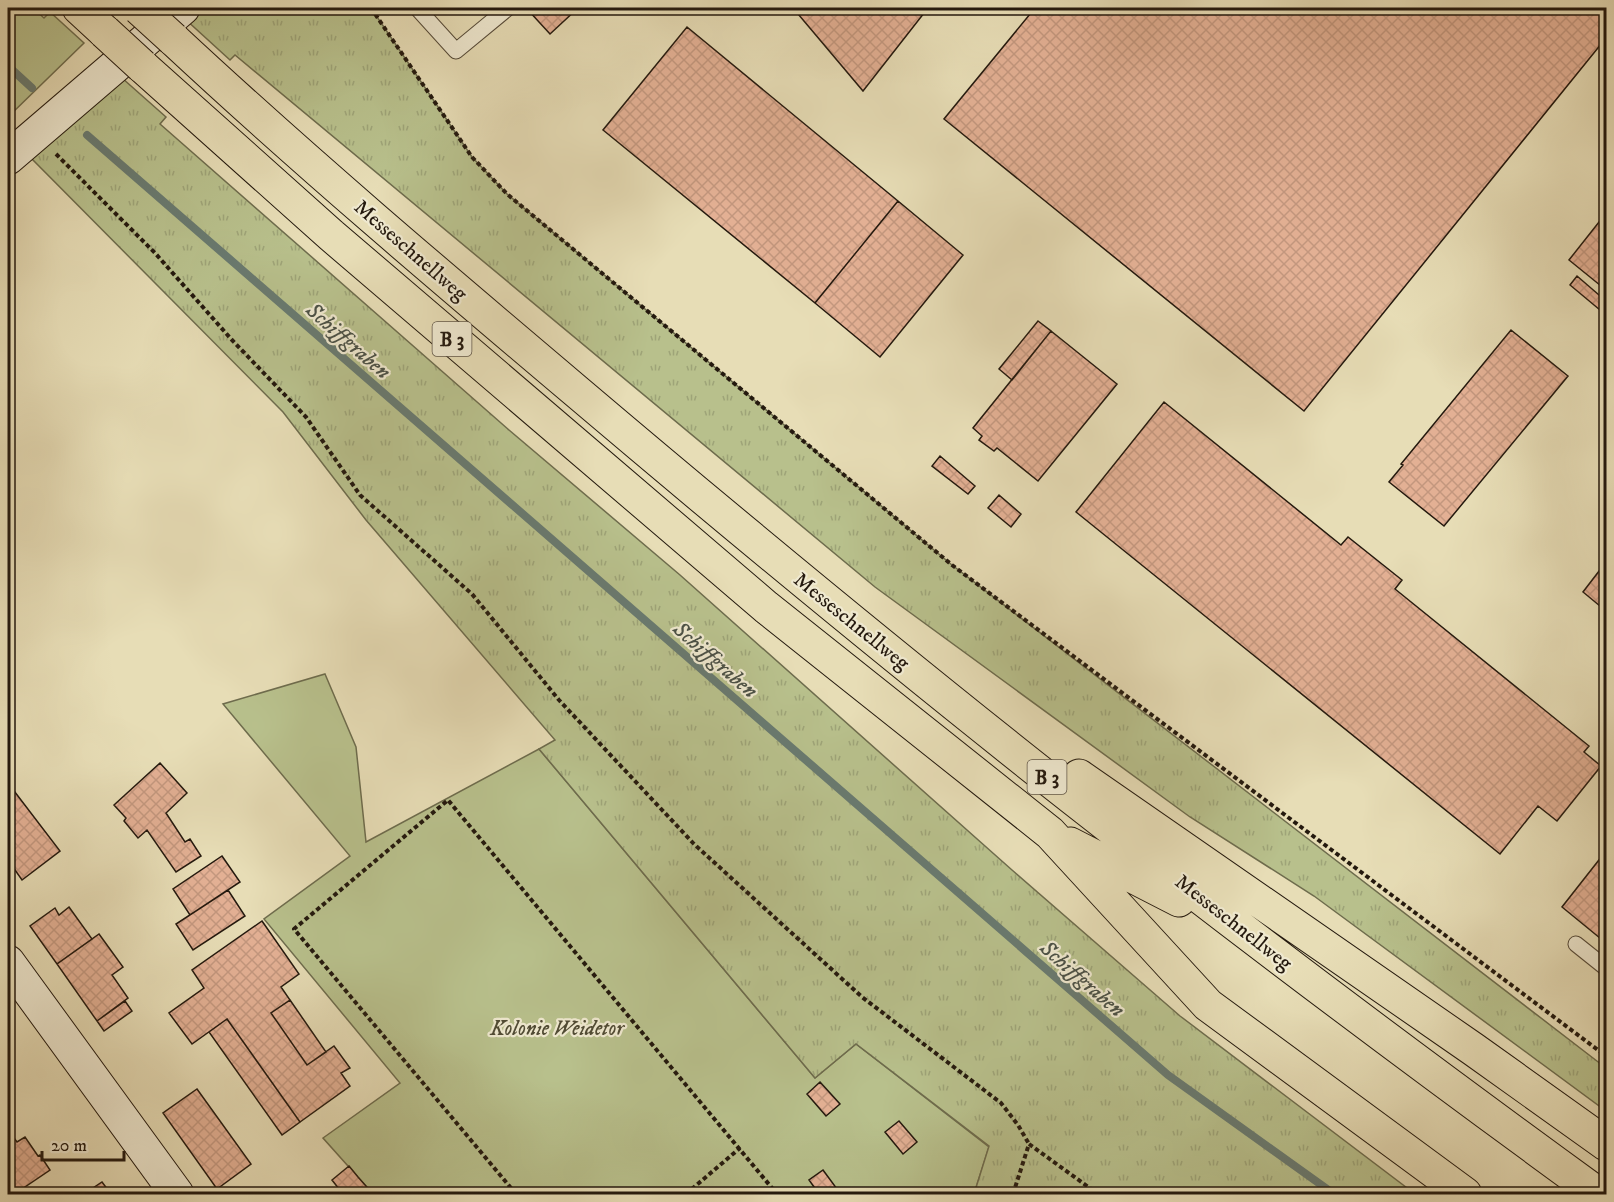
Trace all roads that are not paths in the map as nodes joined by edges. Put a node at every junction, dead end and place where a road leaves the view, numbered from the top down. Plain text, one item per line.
1 (79, 8) edge
2 (139, 8) edge
3 (183, 8) edge
4 (417, 8) edge
5 (508, 8) edge
6 (8, 158) edge
7 (843, 614) junction
8 (1050, 833) junction
9 (1253, 938) junction
10 (1576, 944) dead end
11 (8, 962) edge
12 (1606, 968) edge
13 (1606, 1144) edge
14 (177, 1194) edge
15 (1465, 1194) edge
16 (1598, 1194) edge

1 - 8 highway, Messeschnellweg / B 3, bridge
2 - 7 highway, Messeschnellweg / B 3, bridge
3 - 6 street
4 - 5 lane
7 - 9 highway, Messeschnellweg / B 3
7 - 13 highway
8 - 9 highway
8 - 15 highway
9 - 16 highway, Messeschnellweg / B 3
10 - 12 lane
11 - 14 street

